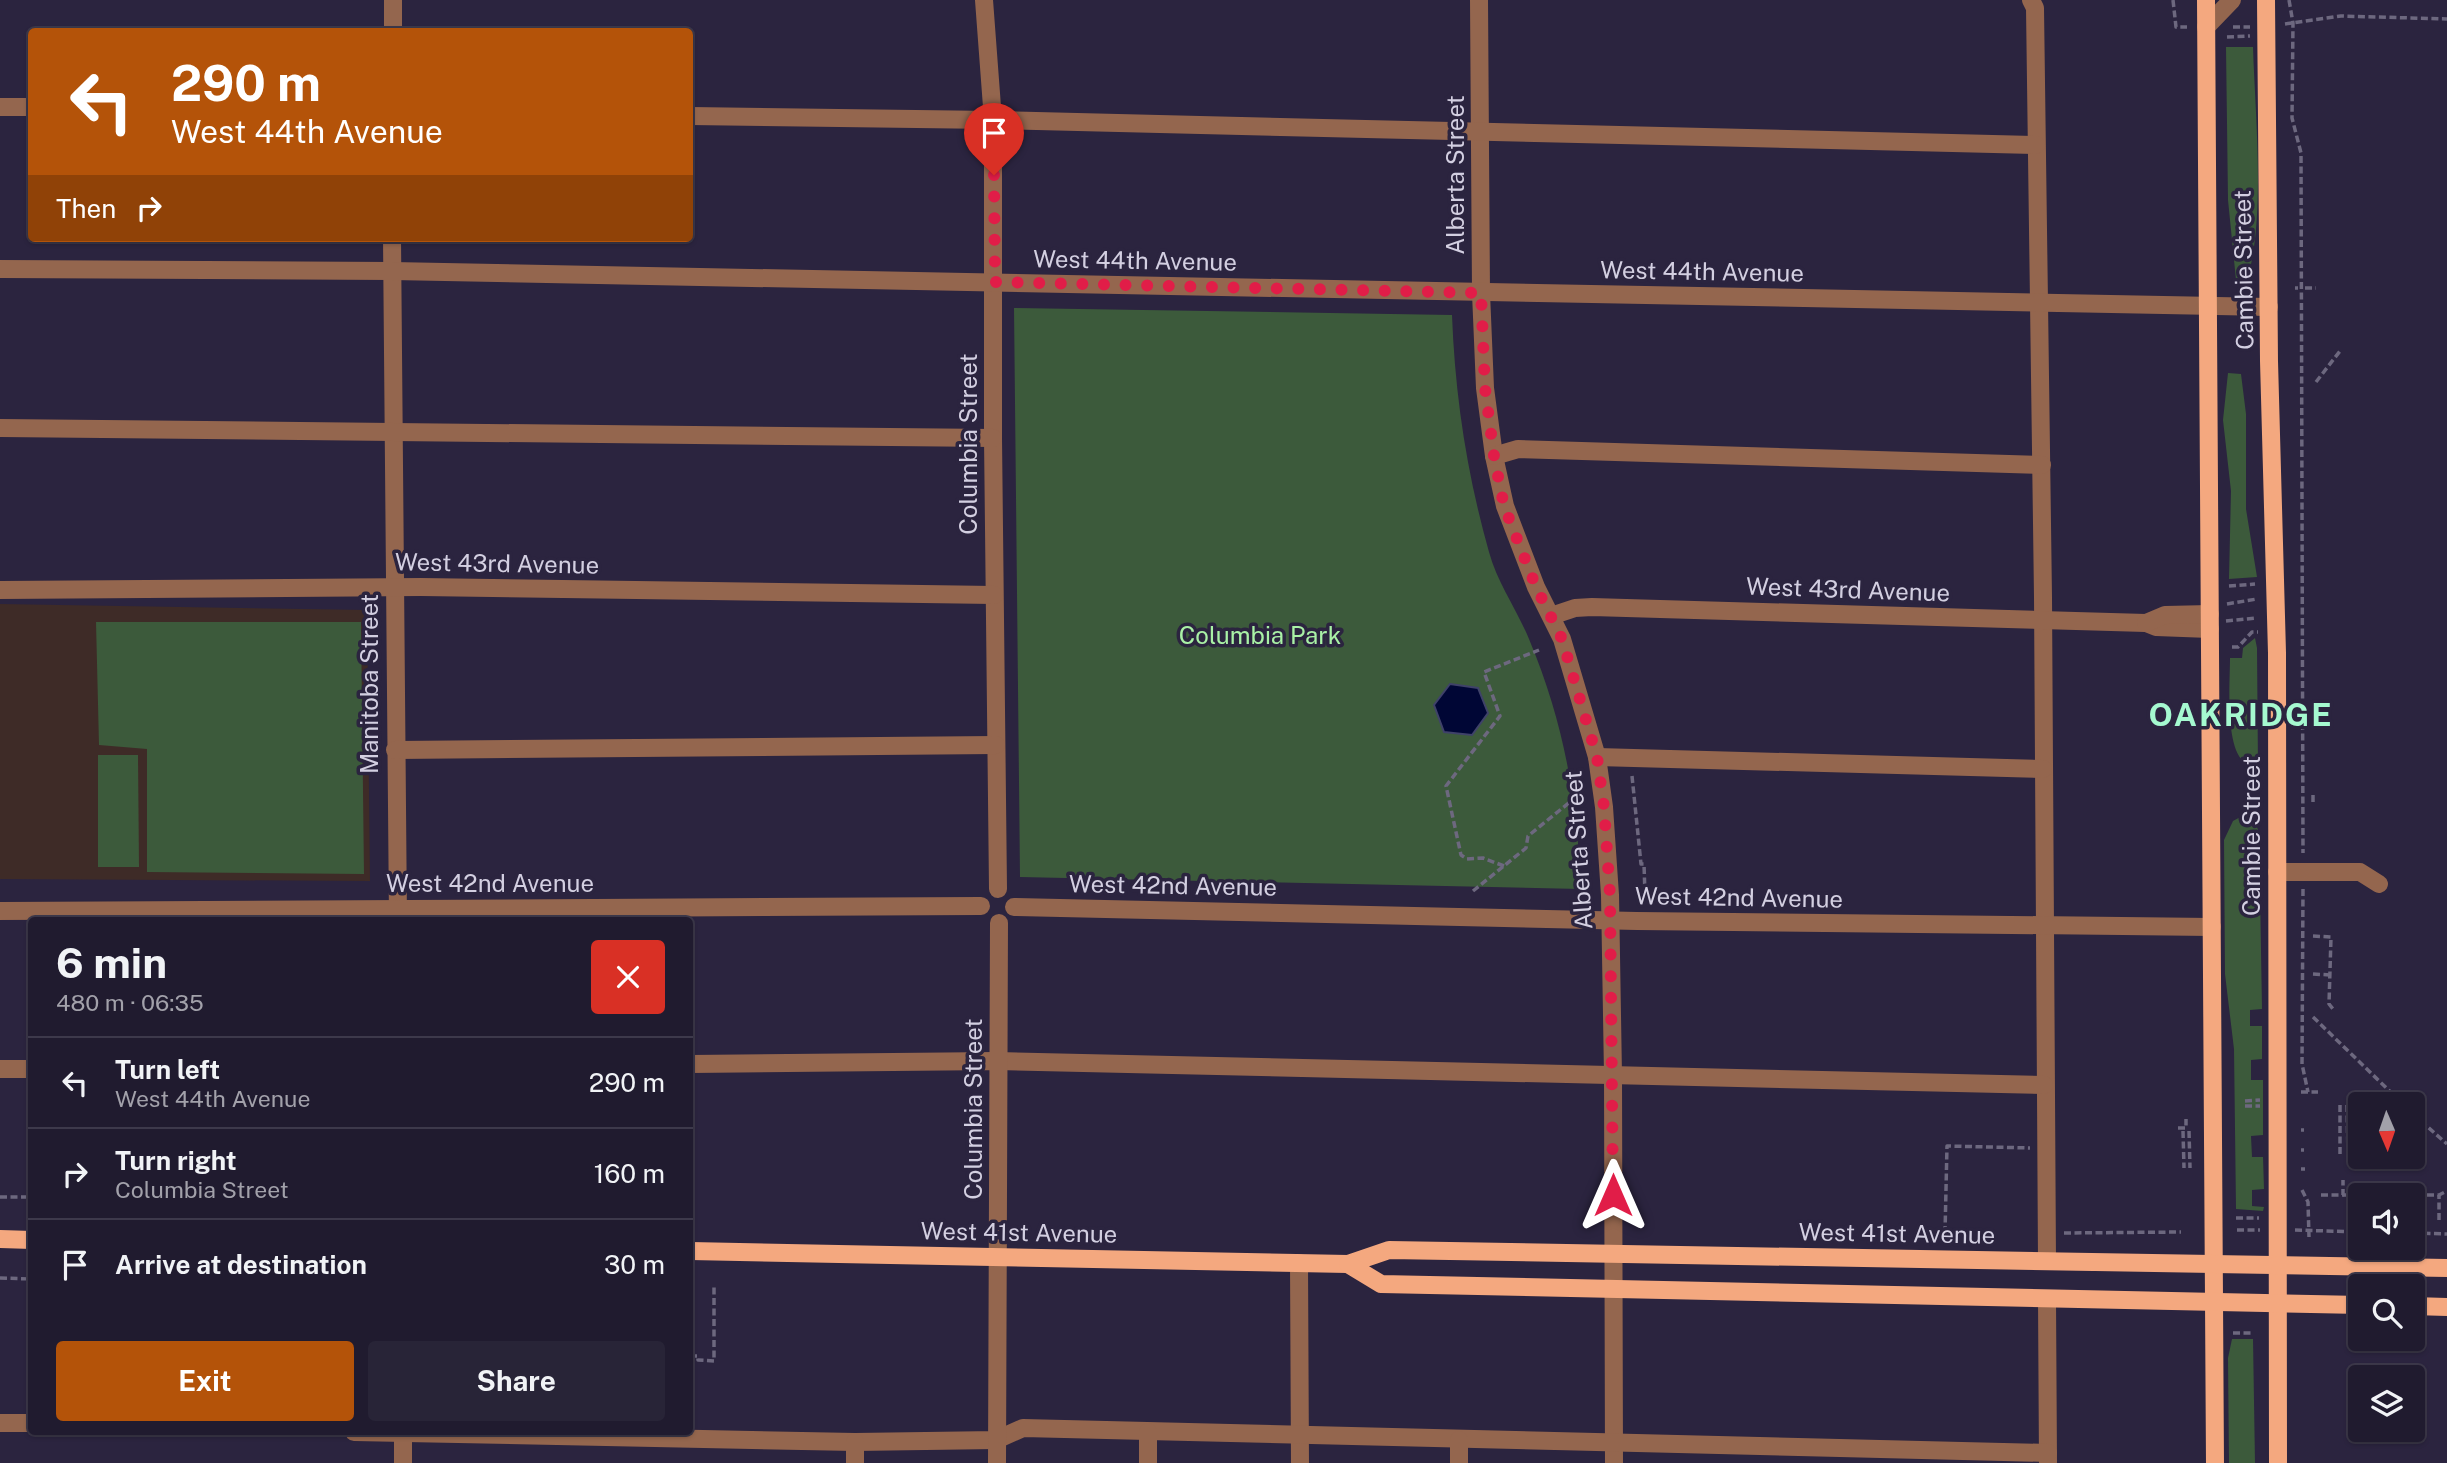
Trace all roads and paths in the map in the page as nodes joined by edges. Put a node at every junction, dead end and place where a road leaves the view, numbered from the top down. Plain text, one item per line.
1 (393, 0) edge
2 (984, 0) edge
3 (1479, 0) edge
4 (2031, 0) edge
5 (2182, 0) edge
6 (2206, 0) edge
7 (2232, 0) edge
8 (2266, 0) edge
9 (2289, 0) edge
10 (2174, 2) edge
11 (2447, 19) edge
12 (2293, 23) junction
13 (2254, 26) dead end
14 (2184, 27) dead end
15 (2206, 27) junction
16 (2228, 27) dead end
17 (393, 28) edge
18 (2255, 36) dead end
19 (2227, 37) dead end
20 (0, 107) edge
21 (28, 107) edge
22 (693, 116) edge
23 (993, 120) junction
24 (1480, 134) junction
25 (2036, 145) junction
26 (392, 242) edge
27 (0, 269) edge
28 (392, 271) junction
29 (995, 282) junction
30 (2305, 288) dead end
31 (2316, 288) dead end
32 (1481, 293) junction
33 (2039, 303) junction
34 (2208, 307) junction
35 (2269, 307) junction
36 (2340, 351) dead end
37 (2316, 382) dead end
38 (0, 428) edge
39 (393, 430) junction
40 (993, 438) junction
41 (1494, 456) junction
42 (2042, 465) junction
43 (2258, 584) dead end
44 (394, 586) junction
45 (2229, 586) dead end
46 (0, 590) edge
47 (994, 596) junction
48 (2257, 599) dead end
49 (2228, 604) dead end
50 (1551, 616) junction
51 (2256, 618) dead end
52 (2043, 620) junction
53 (2229, 620) dead end
54 (2210, 621) junction
55 (2259, 632) dead end
56 (2232, 647) dead end
57 (1539, 649) dead end
58 (996, 745) junction
59 (395, 750) junction
60 (1597, 757) junction
61 (2043, 769) junction
62 (1632, 776) dead end
63 (2313, 792) dead end
64 (1581, 793) dead end
65 (2313, 802) dead end
66 (2303, 864) dead end
67 (1504, 866) junction
68 (2277, 872) junction
69 (2303, 883) dead end
70 (2379, 884) dead end
71 (998, 889) junction
72 (1473, 891) dead end
73 (1645, 895) dead end
74 (981, 906) junction
75 (1014, 907) junction
76 (0, 911) edge
77 (398, 915) edge
78 (1610, 920) junction
79 (999, 923) junction
80 (2043, 928) junction
81 (2212, 928) junction
82 (2313, 936) dead end
83 (2313, 974) dead end
84 (2330, 975) junction
85 (2333, 1009) dead end
86 (2313, 1017) dead end
87 (997, 1061) junction
88 (693, 1064) edge
89 (0, 1069) edge
90 (28, 1069) edge
91 (1613, 1075) junction
92 (2045, 1085) junction
93 (2301, 1092) dead end
94 (2308, 1092) junction
95 (2318, 1092) dead end
96 (2391, 1092) edge
97 (2340, 1105) dead end
98 (2347, 1105) dead end
99 (2186, 1119) dead end
100 (2426, 1125) edge
101 (2189, 1130) dead end
102 (2447, 1144) edge
103 (2045, 1148) junction
104 (2340, 1157) dead end
105 (2348, 1157) dead end
106 (2343, 1180) dead end
107 (2302, 1190) dead end
108 (2447, 1191) edge
109 (2320, 1195) dead end
110 (2343, 1195) junction
111 (2439, 1195) junction
112 (0, 1197) edge
113 (28, 1197) edge
114 (2236, 1218) dead end
115 (2264, 1218) dead end
116 (2439, 1220) dead end
117 (2237, 1230) dead end
118 (2262, 1230) dead end
119 (2297, 1230) dead end
120 (2309, 1231) junction
121 (2181, 1232) dead end
122 (2348, 1232) edge
123 (1945, 1233) dead end
124 (2061, 1233) dead end
125 (2425, 1233) edge
126 (2447, 1234) edge
127 (2309, 1237) dead end
128 (0, 1239) edge
129 (28, 1240) edge
130 (693, 1251) edge
131 (1613, 1252) junction
132 (999, 1257) junction
133 (2046, 1261) junction
134 (1299, 1263) junction
135 (1348, 1264) junction
136 (2214, 1264) junction
137 (2278, 1265) junction
138 (2447, 1268) edge
139 (0, 1278) edge
140 (28, 1279) edge
141 (714, 1285) dead end
142 (1614, 1291) junction
143 (2046, 1299) junction
144 (2214, 1303) junction
145 (2278, 1304) junction
146 (2348, 1306) edge
147 (2425, 1306) edge
148 (2447, 1307) edge
149 (2234, 1333) dead end
150 (2253, 1333) dead end
151 (693, 1357) edge
152 (0, 1423) edge
153 (28, 1423) edge
154 (1148, 1432) junction
155 (403, 1435) edge
156 (539, 1435) edge
157 (1299, 1436) junction
158 (996, 1440) junction
159 (1459, 1440) junction
160 (855, 1442) junction
161 (1614, 1444) junction
162 (2048, 1458) edge
163 (403, 1463) edge
164 (855, 1463) edge
165 (997, 1463) edge
166 (1148, 1463) edge
167 (1300, 1463) edge
168 (1459, 1463) edge
169 (1614, 1463) edge
170 (2215, 1463) edge
171 (2278, 1463) edge

1 - 17 street
2 - 23 street, Columbia Street
3 - 24 street, Alberta Street
4 - 25 street
5 - 10 path
6 - 15 main road, Cambie Street
7 - 15 street
8 - 35 main road, Cambie Street
9 - 12 path, Cambie Street
10 - 14 path
11 - 12 path
12 - 66 path, Cambie Street
13 - 16 path
15 - 34 main road, Cambie Street
18 - 19 path
20 - 21 street
22 - 23 street
23 - 24 street
23 - 29 street, Columbia Street
24 - 25 street
24 - 32 street, Alberta Street
25 - 33 street
26 - 28 street, Manitoba Street
27 - 28 street, West 44th Avenue
28 - 29 street, West 44th Avenue
28 - 39 street, Manitoba Street
29 - 32 street, West 44th Avenue
29 - 40 street, Columbia Street
30 - 31 path
32 - 33 street, West 44th Avenue
32 - 41 street, Alberta Street
33 - 34 street, West 44th Avenue
33 - 42 street
34 - 35 street, West 44th Avenue
34 - 54 main road, Cambie Street
35 - 68 main road, Cambie Street
36 - 37 path
38 - 39 street
39 - 40 street
39 - 44 street, Manitoba Street
40 - 47 street, Columbia Street
41 - 42 street
41 - 50 street, Alberta Street
42 - 52 street
43 - 45 path
44 - 46 street, West 43rd Avenue
44 - 47 street, West 43rd Avenue
44 - 59 street, Manitoba Street
47 - 58 street, Columbia Street
48 - 49 path
50 - 52 street, West 43rd Avenue
50 - 60 street, Alberta Street
51 - 53 path
52 - 54 street, West 43rd Avenue
52 - 61 street
54 - 81 main road, Cambie Street
55 - 56 path
57 - 67 path
58 - 59 street
58 - 71 street, Columbia Street
59 - 77 street, Manitoba Street
60 - 61 street
60 - 78 street, Alberta Street
61 - 80 street
62 - 73 path
63 - 65 path
64 - 67 path
67 - 72 path
68 - 70 street
68 - 137 main road, Cambie Street
69 - 94 path, Cambie Street
71 - 74 street
71 - 75 street
74 - 77 street, West 42nd Avenue
74 - 79 street
75 - 78 street, West 42nd Avenue
75 - 79 street
76 - 77 street, West 42nd Avenue
78 - 80 street, West 42nd Avenue
78 - 91 street, Alberta Street
79 - 87 street, Columbia Street
80 - 81 street, West 42nd Avenue
80 - 92 street
81 - 136 main road, Cambie Street
82 - 84 path
83 - 84 path
84 - 85 path
86 - 96 path
87 - 88 street
87 - 91 street
87 - 132 street, Columbia Street
89 - 90 street
91 - 92 street
91 - 131 street, Alberta Street
92 - 103 street
93 - 94 path
94 - 95 path
97 - 104 path
98 - 105 path
99 - 101 path
100 - 102 path
103 - 123 path
103 - 133 street
106 - 110 path
107 - 120 path
108 - 111 path
109 - 110 path
110 - 111 path
111 - 116 path
112 - 113 path
114 - 115 path
117 - 118 path
119 - 120 path
120 - 122 path
120 - 127 path
121 - 124 path
125 - 126 path
128 - 129 main road
130 - 132 main road, West 41st Avenue
131 - 133 main road, West 41st Avenue
131 - 135 main road, West 41st Avenue
131 - 142 street, Alberta Street
132 - 134 main road, West 41st Avenue
132 - 158 street, Columbia Street
133 - 136 main road, West 41st Avenue
134 - 135 main road, West 41st Avenue
134 - 157 street
135 - 142 main road
136 - 137 main road, West 41st Avenue
136 - 144 main road, Cambie Street
137 - 138 main road, West 41st Avenue
137 - 145 main road, Cambie Street
139 - 140 path
141 - 151 path
142 - 143 main road
142 - 161 street, Alberta Street
143 - 144 main road
143 - 162 street
144 - 145 main road
144 - 170 main road, Cambie Street
145 - 146 main road
145 - 171 main road, Cambie Street
147 - 148 main road
149 - 150 path
152 - 153 street
154 - 157 street
154 - 158 street
154 - 166 street
155 - 163 street
156 - 160 street
157 - 159 street
157 - 167 street
158 - 160 street
158 - 165 street, Columbia Street
159 - 161 street
159 - 168 street
160 - 164 street
161 - 162 street
161 - 169 street, Alberta Street

